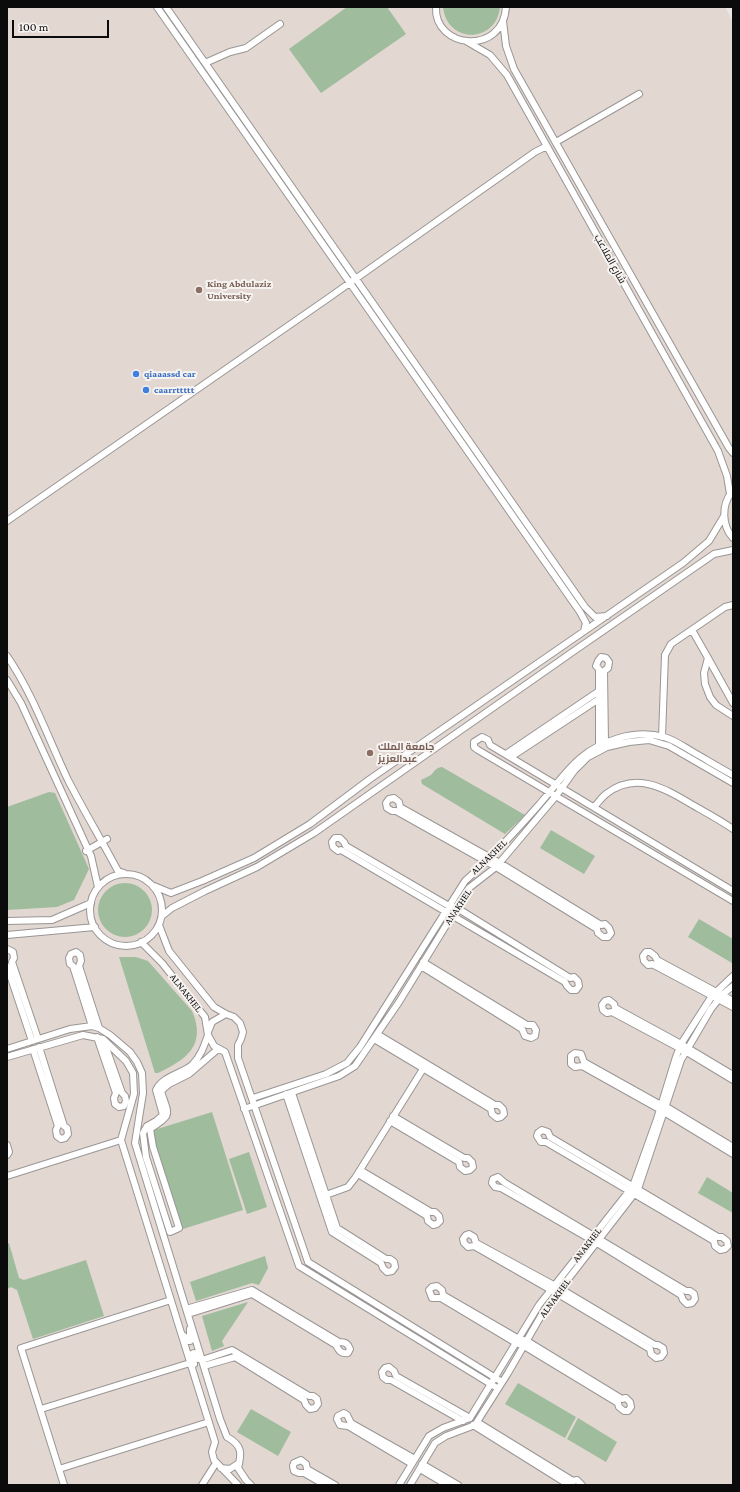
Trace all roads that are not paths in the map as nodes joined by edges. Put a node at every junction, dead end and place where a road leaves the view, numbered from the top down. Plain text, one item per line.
1 (157, 7) edge
2 (166, 7) edge
3 (436, 7) edge
4 (506, 7) edge
5 (503, 21) junction
6 (280, 24) dead end
7 (466, 42) junction
8 (205, 63) junction
9 (639, 94) dead end
10 (556, 142) junction
11 (547, 146) junction
12 (353, 280) junction
13 (733, 453) edge
14 (732, 492) edge
15 (724, 516) junction
16 (7, 521) edge
17 (733, 538) edge
18 (733, 550) edge
19 (733, 605) edge
20 (607, 616) junction
21 (692, 630) junction
22 (584, 631) junction
23 (7, 656) edge
24 (708, 658) junction
25 (7, 680) edge
26 (599, 691) junction
27 (599, 699) junction
28 (733, 703) edge
29 (733, 716) edge
30 (662, 737) junction
31 (602, 743) junction
32 (508, 756) junction
33 (733, 775) edge
34 (733, 783) edge
35 (559, 786) junction
36 (550, 792) junction
37 (556, 796) junction
38 (594, 807) junction
39 (733, 829) edge
40 (105, 840) junction
41 (86, 850) junction
42 (488, 860) junction
43 (498, 865) junction
44 (124, 874) junction
45 (154, 886) junction
46 (98, 887) junction
47 (733, 891) edge
48 (733, 901) edge
49 (91, 903) junction
50 (449, 906) junction
51 (457, 908) junction
52 (445, 912) junction
53 (452, 914) junction
54 (162, 916) junction
55 (7, 920) edge
56 (159, 925) junction
57 (95, 927) junction
58 (7, 935) edge
59 (141, 942) junction
60 (7, 950) edge
61 (422, 964) junction
62 (7, 966) edge
63 (733, 976) edge
64 (733, 986) edge
65 (714, 994) junction
66 (721, 996) junction
67 (733, 1001) edge
68 (733, 1007) edge
69 (226, 1014) junction
70 (95, 1027) junction
71 (208, 1033) junction
72 (376, 1037) junction
73 (100, 1038) junction
74 (35, 1040) junction
75 (238, 1045) junction
76 (36, 1048) junction
77 (683, 1048) junction
78 (7, 1049) edge
79 (218, 1049) junction
80 (225, 1052) junction
81 (7, 1057) edge
82 (423, 1069) junction
83 (733, 1075) edge
84 (733, 1080) edge
85 (289, 1094) junction
86 (253, 1098) junction
87 (255, 1106) junction
88 (662, 1108) junction
89 (244, 1109) junction
90 (392, 1119) junction
91 (121, 1140) junction
92 (7, 1145) edge
93 (733, 1147) edge
94 (733, 1154) edge
95 (7, 1155) edge
96 (359, 1172) junction
97 (7, 1176) edge
98 (633, 1190) junction
99 (326, 1195) junction
100 (595, 1240) junction
101 (552, 1288) junction
102 (559, 1291) junction
103 (171, 1300) junction
104 (187, 1311) junction
105 (178, 1324) junction
106 (191, 1324) junction
107 (518, 1341) junction
108 (525, 1344) junction
109 (192, 1366) junction
110 (204, 1366) junction
111 (496, 1377) junction
112 (502, 1382) junction
113 (492, 1384) junction
114 (498, 1388) junction
115 (40, 1409) junction
116 (470, 1418) junction
117 (463, 1421) junction
118 (209, 1422) junction
119 (475, 1424) junction
120 (227, 1437) junction
121 (215, 1442) junction
122 (414, 1462) junction
123 (216, 1463) junction
124 (239, 1463) junction
125 (421, 1466) junction
126 (221, 1468) junction
127 (59, 1469) junction
128 (64, 1485) edge
129 (202, 1485) edge
130 (238, 1485) edge
131 (251, 1485) edge
132 (325, 1485) edge
133 (335, 1485) edge
134 (399, 1485) edge
135 (410, 1485) edge
136 (447, 1485) edge
137 (458, 1485) edge
138 (569, 1485) edge
139 (582, 1485) edge

1 - 12 street
2 - 8 street
3 - 7 street, شارع الملاعب
4 - 5 street
5 - 7 street
5 - 10 street, شارع الملاعب
6 - 8 street
7 - 11 street, شارع الملاعب
8 - 12 street
9 - 10 street
10 - 13 street, شارع الملاعب
11 - 12 street
11 - 14 street, شارع الملاعب
12 - 16 street
12 - 20 street
12 - 22 street
14 - 15 street
15 - 17 street
15 - 20 street
18 - 54 street
19 - 21 street
20 - 22 street
21 - 24 street
21 - 30 street
22 - 45 street
23 - 40 street
24 - 28 street
24 - 29 street
25 - 41 street
26 - 27 street
26 - 31 street
26 - 32 street
27 - 31 street
27 - 32 street
30 - 31 street, ALNAKHEL
30 - 33 street, ALNAKHEL
31 - 35 street, ALNAKHEL
32 - 35 street
32 - 36 street
34 - 35 street, ANAKHEL
35 - 36 street, ALNAKHEL
35 - 37 street, ANAKHEL
35 - 38 street
36 - 37 street
36 - 42 street, ALNAKHEL
37 - 43 street, ANAKHEL
37 - 48 street
38 - 39 street
38 - 47 street
40 - 41 street
40 - 44 street
41 - 46 street
42 - 42 street
42 - 43 street
42 - 50 street, ALNAKHEL
43 - 43 street
43 - 51 street, ANAKHEL
44 - 45 street
44 - 46 street
45 - 54 street
46 - 49 street
49 - 55 street
49 - 57 street
50 - 51 street
50 - 52 street, ALNAKHEL
50 - 52 street
51 - 53 street, ANAKHEL
51 - 53 street
52 - 53 street
52 - 86 street, ALNAKHEL
53 - 61 street, ANAKHEL
54 - 56 street
56 - 59 street
56 - 69 street
57 - 58 street
57 - 59 street
59 - 71 street, ALNAKHEL
60 - 74 street
61 - 61 street
61 - 72 street, ANAKHEL
62 - 74 street
63 - 65 street
64 - 66 street, ALNAKHEL
65 - 65 street
65 - 66 street
65 - 77 street
66 - 67 street
66 - 68 street
66 - 77 street, ALNAKHEL
69 - 71 street
69 - 75 street
70 - 70 street
70 - 74 street
70 - 104 street
71 - 79 street, ALNAKHEL
71 - 79 street
72 - 82 street
72 - 82 street
72 - 85 street, ANAKHEL
73 - 73 street
73 - 76 street
73 - 91 street
74 - 78 street
75 - 80 street
75 - 86 street
76 - 76 street
76 - 81 street
77 - 77 street
77 - 83 street
77 - 84 street
77 - 88 street, ALNAKHEL
79 - 80 street
80 - 89 street
82 - 90 street
85 - 87 street, ANAKHEL
85 - 99 street
85 - 99 street
86 - 87 street
87 - 89 street, ANAKHEL
87 - 111 street
88 - 88 street
88 - 93 street
88 - 94 street
88 - 98 street, ALNAKHEL
89 - 113 street
90 - 90 street
90 - 96 street
91 - 97 street
91 - 103 street
92 - 95 street
96 - 96 street
96 - 99 street
98 - 98 street
98 - 98 street
98 - 100 street, ALNAKHEL
100 - 100 street
100 - 100 street
100 - 101 street, ANAKHEL
100 - 102 street, ALNAKHEL
101 - 101 street
101 - 102 street
101 - 107 street, ANAKHEL
102 - 102 street
102 - 108 street, ALNAKHEL
103 - 105 street
103 - 115 street
104 - 104 street
104 - 106 street
105 - 106 street
105 - 109 street
106 - 110 street
107 - 107 street
107 - 108 street
107 - 111 street, ANAKHEL
108 - 108 street
108 - 112 street, ALNAKHEL
109 - 110 street
109 - 115 street
109 - 118 street
110 - 110 street
110 - 120 street
111 - 112 street
111 - 113 street, ANAKHEL
112 - 114 street, ALNAKHEL
113 - 114 street
113 - 116 street, ANAKHEL
114 - 119 street, ALNAKHEL
115 - 127 street
116 - 117 street
116 - 117 street
117 - 122 street
118 - 121 street
118 - 127 street
119 - 125 street
119 - 138 street
119 - 139 street
120 - 121 street
120 - 124 street
121 - 123 street
122 - 122 street
122 - 134 street
123 - 126 street
123 - 129 street
124 - 126 street
124 - 131 street
125 - 135 street
125 - 136 street
125 - 137 street
126 - 130 street
127 - 128 street
132 - 133 street

